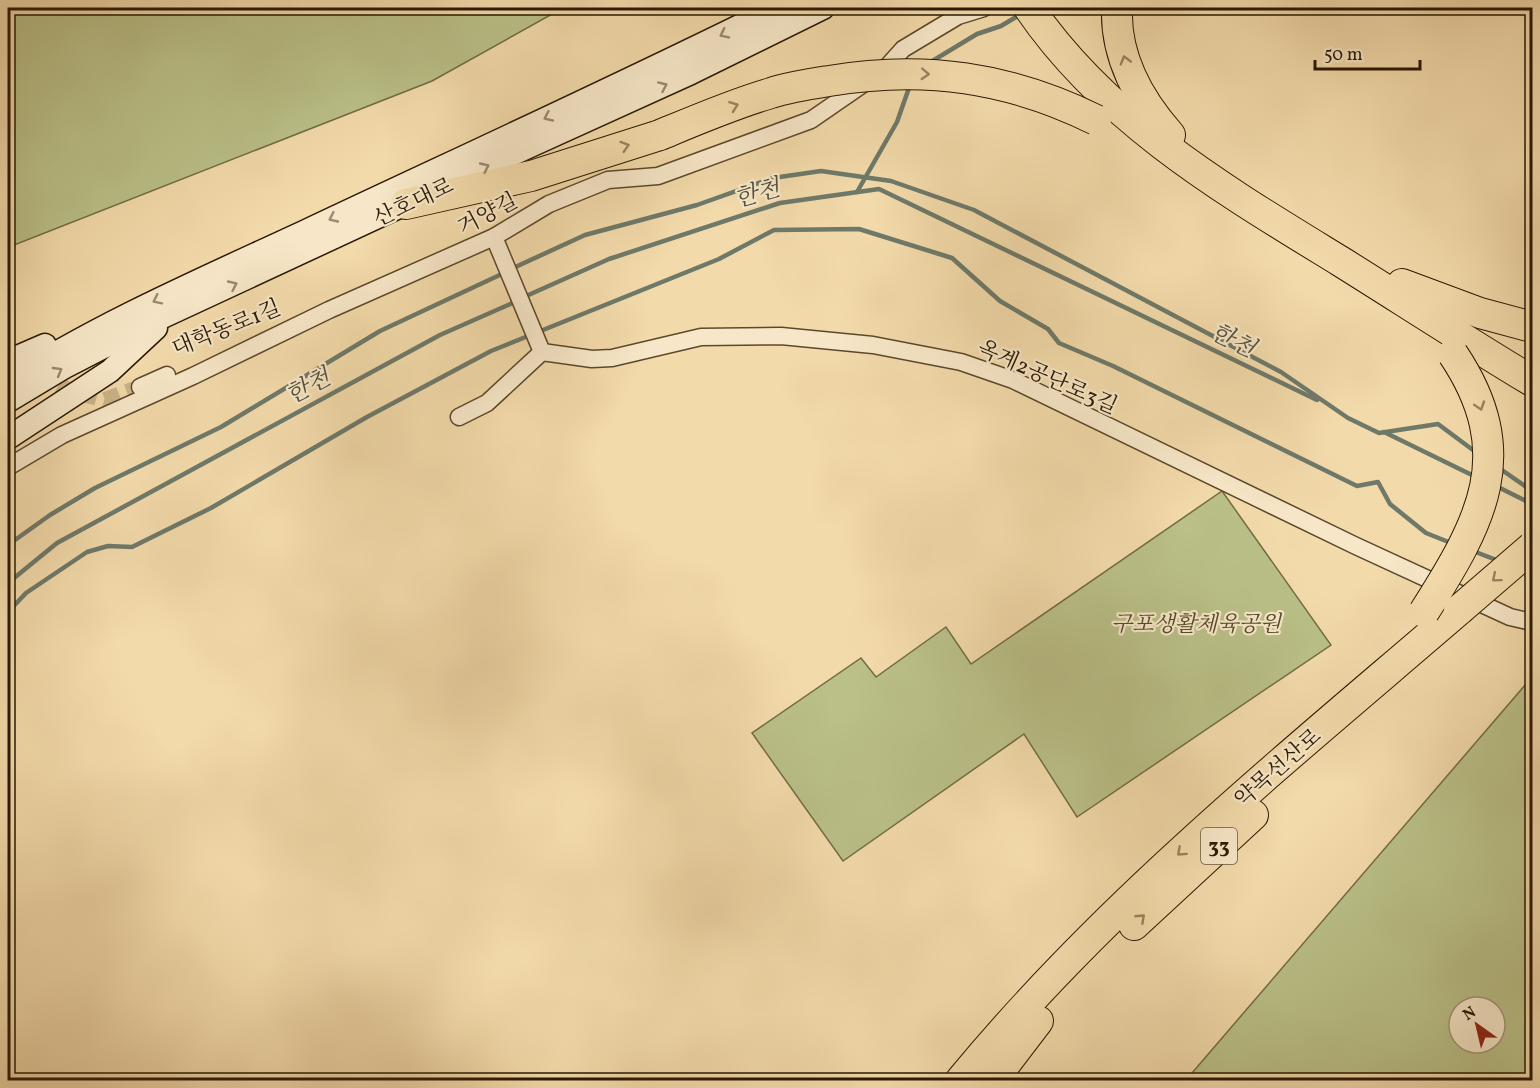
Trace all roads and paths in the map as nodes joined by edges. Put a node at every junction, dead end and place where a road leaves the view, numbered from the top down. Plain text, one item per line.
1 (777, 8) edge
2 (823, 8) edge
3 (984, 8) edge
4 (1029, 8) edge
5 (1042, 8) edge
6 (1117, 8) edge
7 (1064, 45) junction
8 (1178, 144) junction
9 (1198, 171) junction
10 (406, 204) junction
11 (496, 243) junction
12 (1397, 289) junction
13 (329, 310) junction
14 (172, 313) junction
15 (125, 316) junction
16 (1533, 327) edge
17 (540, 348) junction
18 (8, 361) edge
19 (1533, 367) edge
20 (1533, 381) edge
21 (8, 382) edge
22 (140, 387) tunnel mouth
23 (8, 401) edge
24 (459, 417) dead end
25 (8, 438) edge
26 (8, 467) edge
27 (1533, 547) edge
28 (1533, 574) edge
29 (1464, 619) junction
30 (1533, 622) edge
31 (1272, 771) junction
32 (1038, 1021) junction
33 (961, 1080) edge
34 (984, 1080) edge
35 (993, 1080) edge

1 -> 15 street, 산호대로
10 -> 2 street, 산호대로
3 - 11 street, 거양길
4 - 7 highway
5 - 7 highway
8 -> 6 highway
7 - 8 highway
7 - 9 highway
8 - 12 highway
10 -> 9 highway, bridge
9 - 12 highway
14 -> 10 street, 산호대로
11 - 13 street, 거양길
11 - 17 street
12 - 16 highway
12 - 19 highway
12 - 20 highway
12 -> 31 highway, bridge
13 - 22 street, 대학동로1길
13 - 26 street, 거양길
23 -> 14 street, 산호대로
14 - 25 street
15 - 18 street
15 - 21 street, 산호대로
17 - 24 street
17 - 30 street, 옥계2공단로3길
27 -> 29 highway, 약목선산로 / 33, bridge
28 - 29 highway, 약목선산로 / 33
29 - 31 highway, 약목선산로 / 33
32 -> 29 highway, 약목선산로 / 33
31 -> 33 highway, 약목선산로 / 33
32 - 34 highway, 약목선산로 / 33
32 - 35 highway

